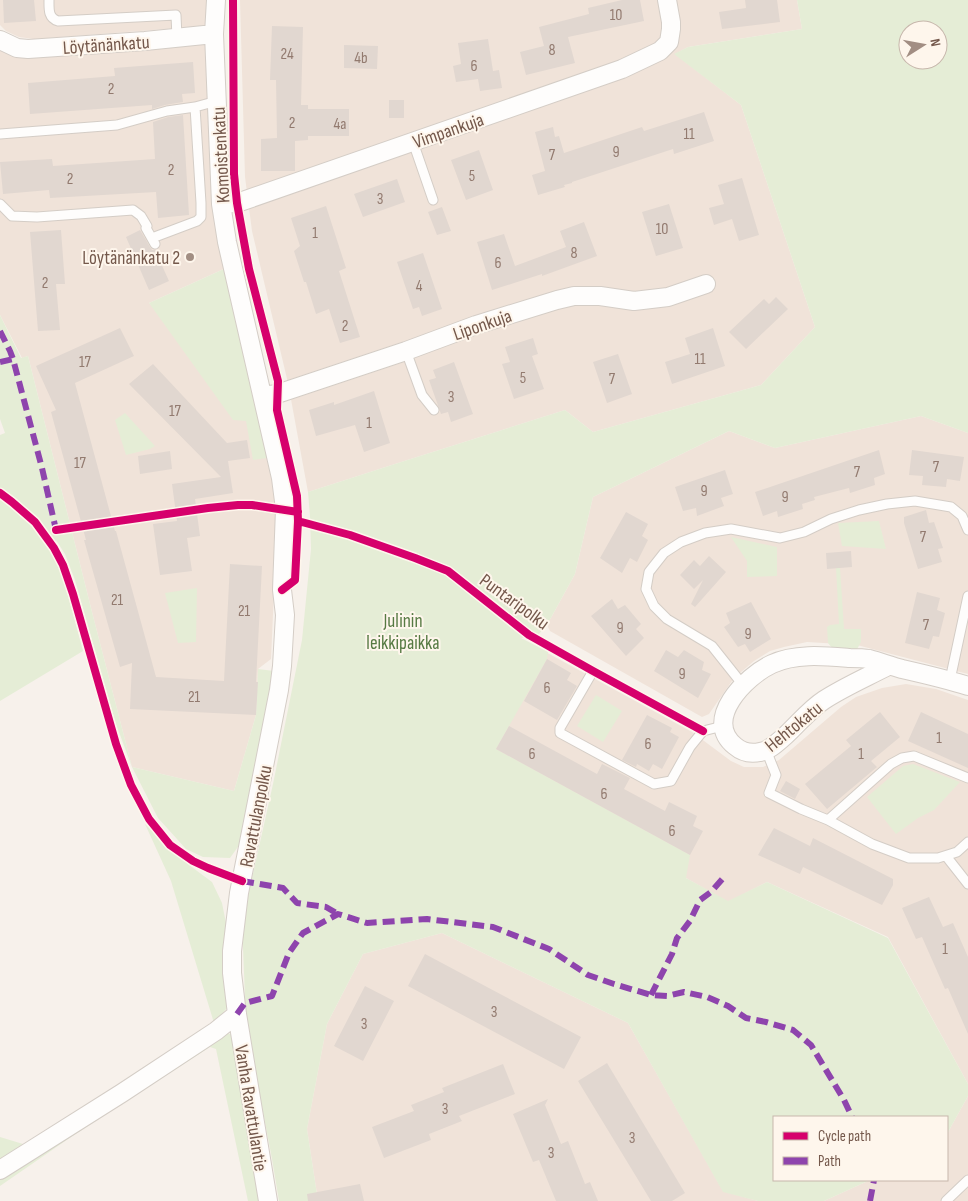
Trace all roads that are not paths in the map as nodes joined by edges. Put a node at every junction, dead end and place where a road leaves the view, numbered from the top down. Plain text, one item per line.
1 (49, 0) edge
2 (216, 0) edge
3 (667, 0) edge
4 (214, 34) junction
5 (177, 38) junction
6 (1, 42) edge
7 (217, 101) junction
8 (194, 107) junction
9 (0, 134) edge
10 (413, 142) junction
11 (433, 200) dead end
12 (0, 204) edge
13 (221, 204) junction
14 (706, 284) dead end
15 (406, 351) junction
16 (263, 396) junction
17 (434, 410) dead end
18 (968, 530) edge
19 (968, 596) edge
20 (888, 666) junction
21 (593, 671) dead end
22 (950, 680) junction
23 (742, 685) junction
24 (968, 686) edge
25 (723, 726) junction
26 (766, 750) junction
27 (968, 778) edge
28 (828, 820) junction
29 (968, 842) edge
30 (946, 856) junction
31 (968, 884) edge
32 (237, 1014) junction
33 (0, 1170) edge
34 (968, 1180) edge
35 (268, 1201) edge
36 (946, 1201) edge

1 - 5 lane
2 - 4 street, Komoistenkatu
3 - 10 street, Vimpankuja
4 - 5 street, Löytänänkatu
4 - 7 street, Komoistenkatu
5 - 6 street, Löytänänkatu
7 - 8 lane
7 - 13 street, Komoistenkatu
8 - 9 lane
8 - 12 lane
10 - 11 lane
10 - 13 street, Vimpankuja
13 - 16 street, Komoistenkatu
14 - 15 street, Liponkuja
15 - 16 street, Liponkuja
15 - 17 lane
16 - 32 street, Ravattulanpolku
18 - 23 lane
19 - 22 lane
20 - 22 street
20 - 23 street
20 - 26 street, Hehtokatu
21 - 25 lane
22 - 24 street
23 - 25 street
25 - 26 street, Hehtokatu
26 - 28 lane
27 - 28 lane
28 - 30 lane
29 - 30 lane
30 - 31 lane
32 - 33 street
32 - 35 street, Vanha Ravattulantie
34 - 36 lane

